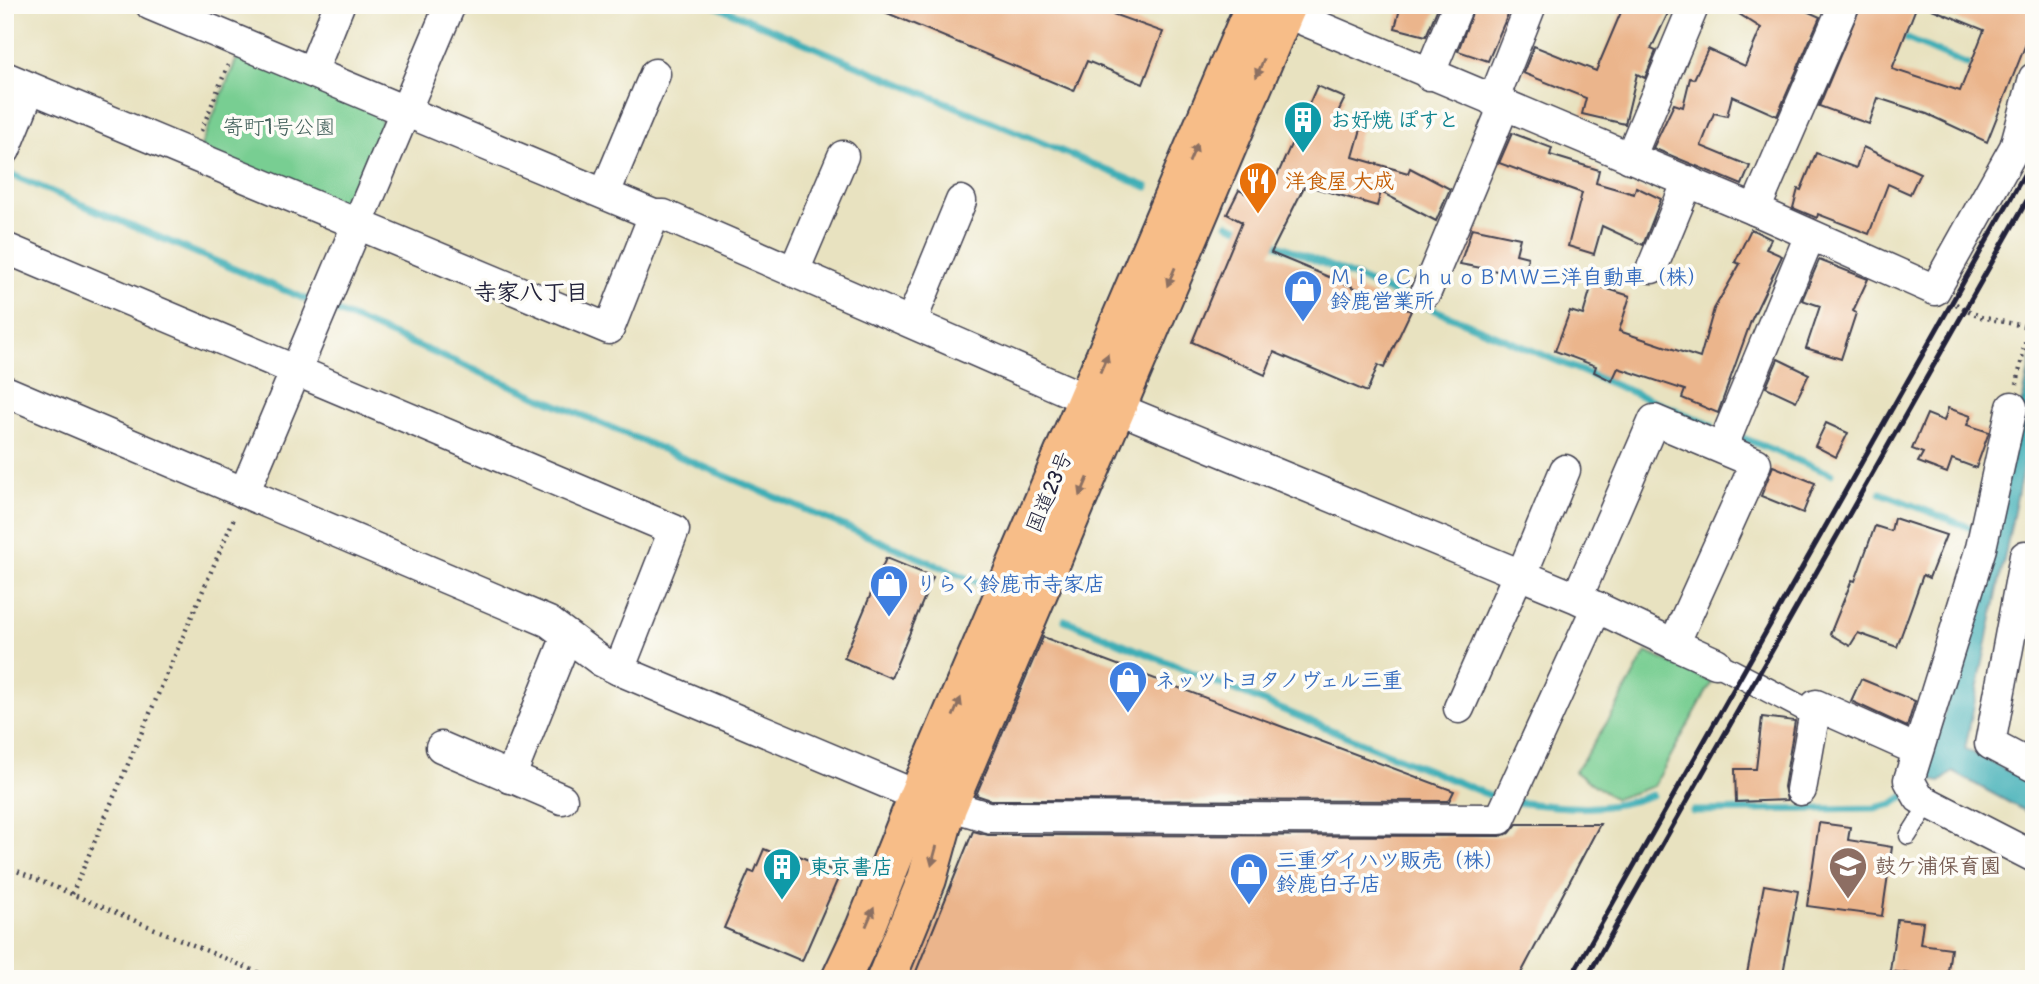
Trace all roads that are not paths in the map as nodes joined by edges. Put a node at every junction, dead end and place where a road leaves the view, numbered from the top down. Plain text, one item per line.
1 (151, 5) edge
2 (339, 5) edge
3 (450, 5) edge
4 (1458, 5) edge
5 (1531, 5) edge
6 (1694, 5) edge
7 (1844, 5) edge
8 (1274, 7) edge
9 (312, 72) junction
10 (656, 75) dead end
11 (1429, 75) junction
12 (2034, 78) edge
13 (18, 83) edge
14 (1499, 104) junction
15 (405, 111) junction
16 (5, 150) edge
17 (843, 156) dead end
18 (1630, 158) junction
19 (1688, 181) junction
20 (605, 193) junction
21 (961, 201) dead end
22 (1755, 210) junction
23 (654, 215) junction
24 (357, 226) junction
25 (1810, 235) junction
26 (5, 248) edge
27 (1652, 268) dead end
28 (794, 271) junction
29 (1426, 292) dead end
30 (911, 322) junction
31 (296, 370) junction
32 (5, 391) edge
33 (1103, 404) junction
34 (2012, 407) road end
35 (1722, 448) junction
36 (1565, 470) dead end
37 (244, 493) junction
38 (1981, 548) junction
39 (2024, 556) edge
40 (1520, 575) junction
41 (1587, 602) junction
42 (2024, 623) edge
43 (567, 636) junction
44 (1674, 644) junction
45 (1716, 663) joint
46 (619, 670) junction
47 (1459, 709) dead end
48 (1814, 714) junction
49 (441, 747) dead end
50 (1917, 750) junction
51 (2034, 767) edge
52 (510, 778) junction
53 (1801, 790) dead end
54 (1919, 794) junction
55 (562, 799) dead end
56 (933, 801) junction
57 (1908, 836) dead end
58 (2034, 857) edge
59 (841, 979) edge
60 (886, 979) edge

1 - 9 street
2 - 9 street
3 - 15 street
4 - 11 street
5 - 14 street
6 - 18 street
7 - 22 street
8 - 11 street
8 - 33 highway, 国道23号
9 - 15 street
10 - 20 street
11 - 14 street
12 - 25 street
13 - 16 street
13 - 24 street
14 - 18 street
14 - 29 street
15 - 20 street
15 - 24 street
17 - 28 street
18 - 19 street
19 - 22 street
19 - 27 street
20 - 23 street
21 - 30 street
22 - 25 street
23 - 24 street
23 - 28 street
24 - 31 street
25 - 35 street
26 - 31 street
28 - 30 street
30 - 33 street
31 - 37 street
31 - 46 street
32 - 37 street
33 - 40 street
33 - 56 highway, 国道23号
34 - 38 street
35 - 41 street
35 - 44 street
36 - 40 street
37 - 43 street
38 - 39 street
38 - 50 street
39 - 42 street
40 - 41 street
40 - 47 street
41 - 44 street
41 - 56 street
42 - 51 street
43 - 46 street
43 - 52 street
44 - 45 street
45 - 48 street
46 - 56 street
48 - 50 street
48 - 53 street
49 - 52 street
50 - 54 street
52 - 55 street
54 - 57 lane
54 - 58 street
59 -> 56 highway, 国道23号
56 -> 60 highway, 国道23号

